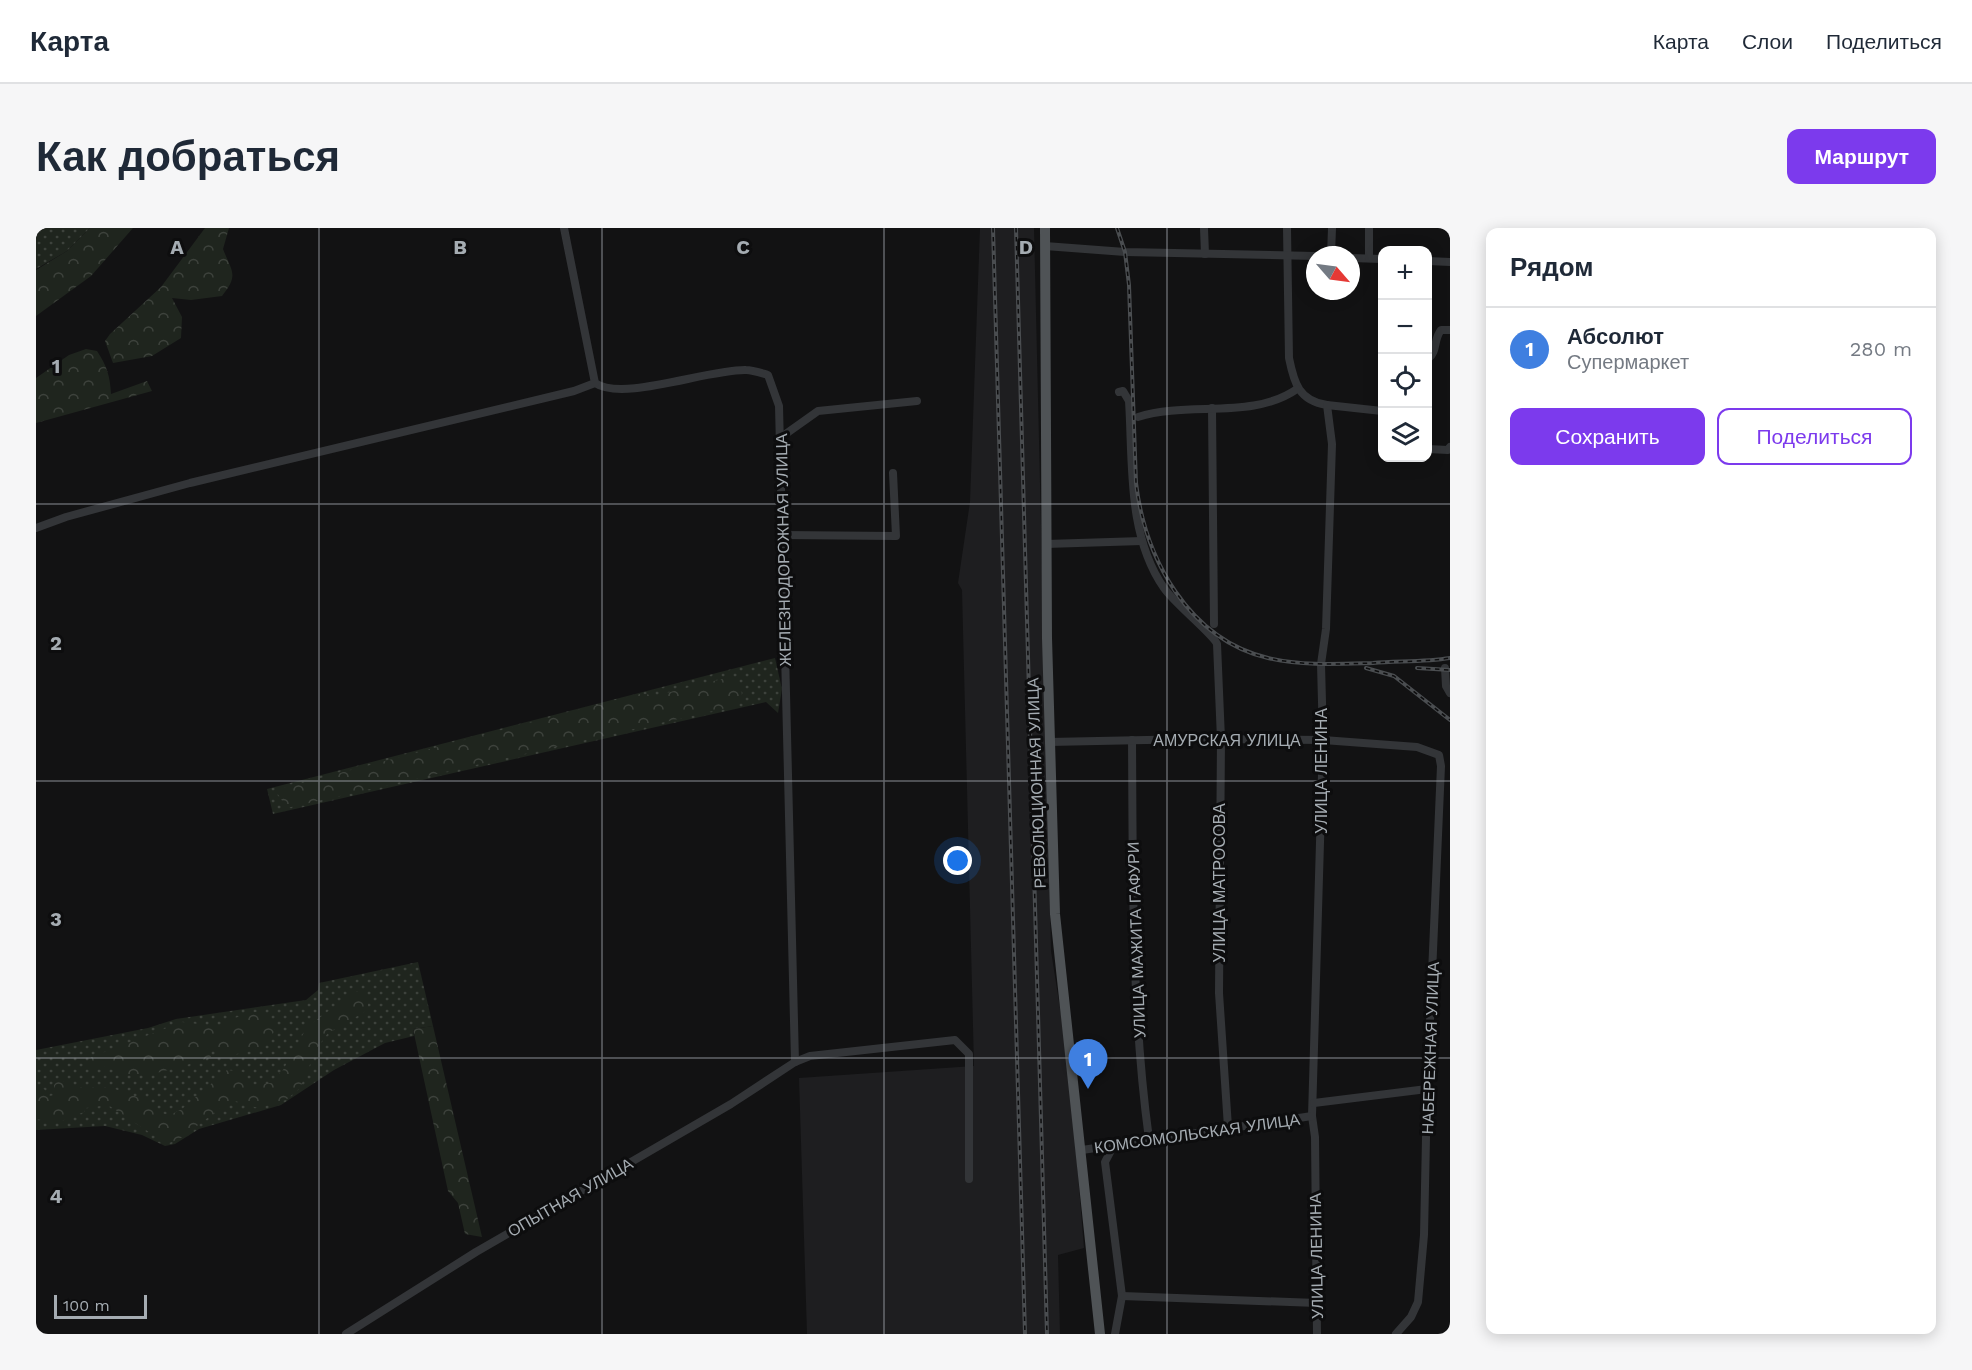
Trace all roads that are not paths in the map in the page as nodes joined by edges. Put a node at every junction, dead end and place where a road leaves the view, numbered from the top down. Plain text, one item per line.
1 (564, 228) edge
2 (1045, 228) edge
3 (1204, 228) edge
4 (1287, 228) edge
5 (1332, 228) edge
6 (1369, 228) edge
7 (1045, 246) junction
8 (1331, 246) edge
9 (1205, 254) junction
10 (1287, 254) junction
11 (1306, 255) edge
12 (1360, 258) edge
13 (1369, 258) junction
14 (1378, 259) edge
15 (1432, 261) edge
16 (1450, 262) edge
17 (1450, 330) edge
18 (1432, 354) edge
19 (595, 383) junction
20 (1297, 389) junction
21 (1119, 392) dead end
22 (917, 401) dead end
23 (1327, 405) junction
24 (1212, 408) junction
25 (1378, 410) edge
26 (1138, 417) dead end
27 (780, 438) junction
28 (1450, 447) edge
29 (1432, 449) edge
30 (893, 473) dead end
31 (36, 528) edge
32 (783, 535) junction
33 (1142, 541) junction
34 (1046, 544) junction
35 (1214, 624) dead end
36 (1445, 668) dead end
37 (1450, 693) edge
38 (1221, 739) junction
39 (1132, 740) junction
40 (1323, 740) junction
41 (1049, 742) junction
42 (1439, 754) joint
43 (795, 1062) junction
44 (1426, 1089) junction
45 (1314, 1102) junction
46 (1312, 1116) junction
47 (1228, 1127) junction
48 (1149, 1139) junction
49 (1114, 1145) junction
50 (1082, 1150) junction
51 (969, 1179) dead end
52 (1122, 1296) junction
53 (1317, 1304) junction
54 (346, 1334) edge
55 (1100, 1334) edge
56 (1115, 1334) edge
57 (1317, 1334) edge
58 (1396, 1334) edge

1 - 19 street
2 - 7 main road, РЕВОЛЮЦИОННАЯ УЛИЦА
3 - 9 street
4 - 10 street
5 - 8 street
6 - 13 street
7 - 9 street
7 - 34 main road, РЕВОЛЮЦИОННАЯ УЛИЦА
9 - 10 street
10 - 11 street
10 - 20 street
12 - 13 street
13 - 14 street
15 - 16 street
17 - 18 street
19 - 27 street, ЖЕЛЕЗНОДОРОЖНАЯ УЛИЦА
19 - 31 street
20 - 23 street
20 - 24 street
21 - 33 street
22 - 27 street
23 - 25 street
23 - 40 street, УЛИЦА ЛЕНИНА
24 - 26 street
24 - 35 street
27 - 32 street, ЖЕЛЕЗНОДОРОЖНАЯ УЛИЦА
28 - 29 street
30 - 32 street
32 - 43 street, ЖЕЛЕЗНОДОРОЖНАЯ УЛИЦА
33 - 34 street
33 - 38 street, УЛИЦА МАТРОСОВА
34 - 41 main road, РЕВОЛЮЦИОННАЯ УЛИЦА
36 - 37 street
38 - 39 street, АМУРСКАЯ УЛИЦА
38 - 40 street, АМУРСКАЯ УЛИЦА
38 - 47 street, УЛИЦА МАТРОСОВА
39 - 41 street, АМУРСКАЯ УЛИЦА
39 - 48 street, УЛИЦА МАЖИТА ГАФУРИ
40 - 42 street, АМУРСКАЯ УЛИЦА
40 - 45 street, УЛИЦА ЛЕНИНА
41 - 50 main road, РЕВОЛЮЦИОННАЯ УЛИЦА
42 - 44 street, НАБЕРЕЖНАЯ УЛИЦА
43 - 51 street, ОПЫТНАЯ УЛИЦА
43 - 54 street, ОПЫТНАЯ УЛИЦА
44 - 45 street
44 - 58 street, НАБЕРЕЖНАЯ УЛИЦА
45 - 46 street, УЛИЦА ЛЕНИНА
46 - 47 street, КОМСОМОЛЬСКАЯ УЛИЦА
46 - 53 street, УЛИЦА ЛЕНИНА
47 - 48 street, КОМСОМОЛЬСКАЯ УЛИЦА
48 - 49 street, КОМСОМОЛЬСКАЯ УЛИЦА
49 - 50 street, КОМСОМОЛЬСКАЯ УЛИЦА
49 - 52 street
50 - 55 main road, РЕВОЛЮЦИОННАЯ УЛИЦА
52 - 53 street
52 - 56 street
53 - 57 street, УЛИЦА ЛЕНИНА

